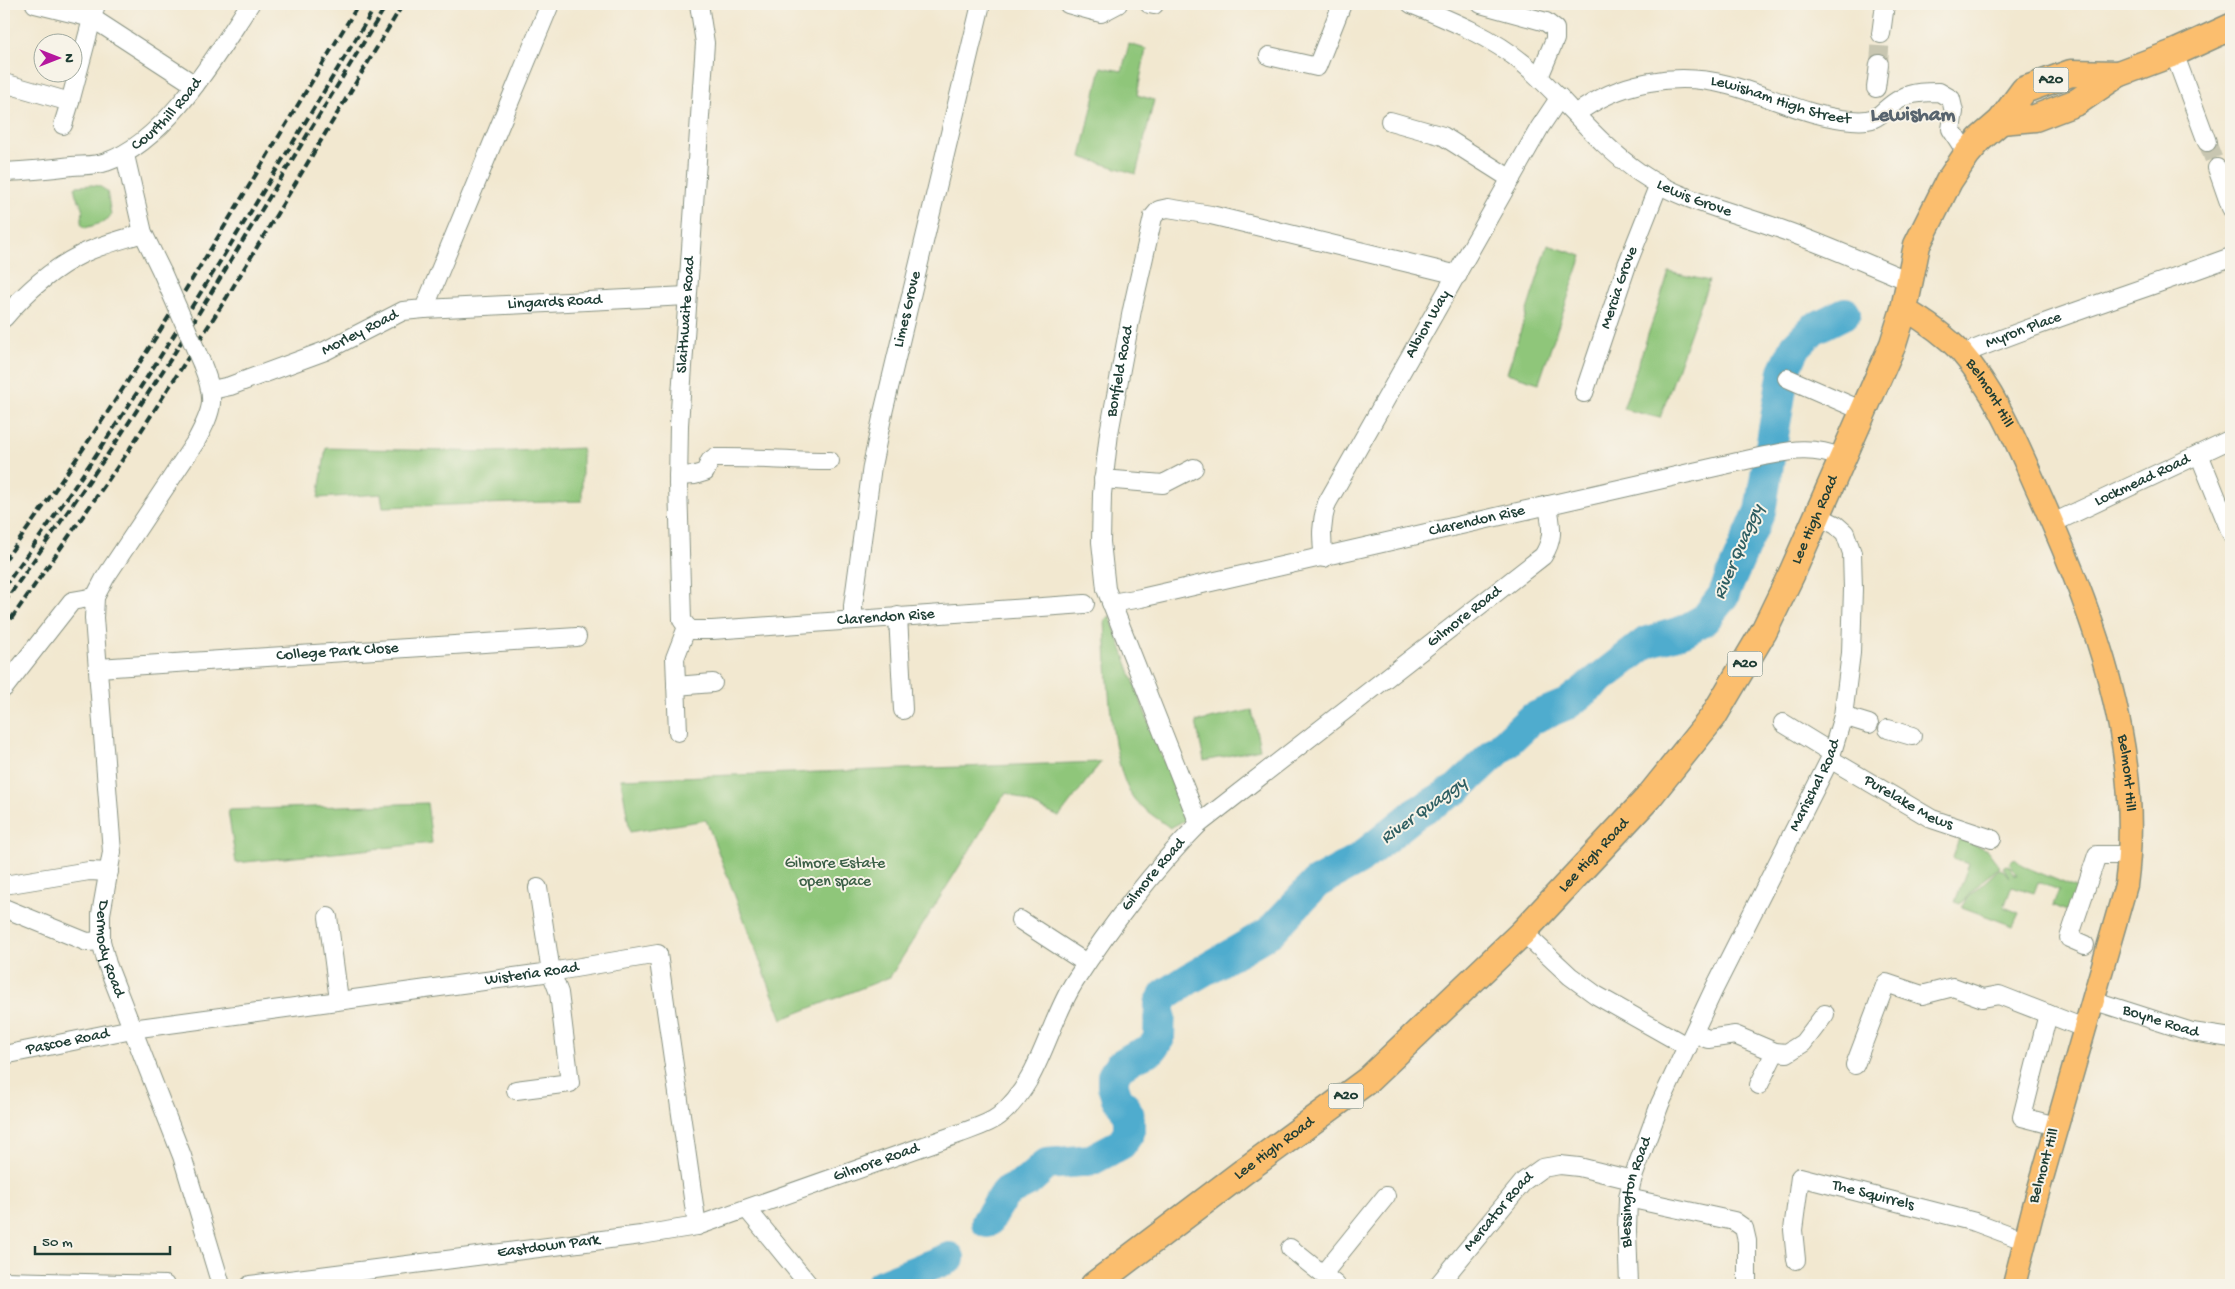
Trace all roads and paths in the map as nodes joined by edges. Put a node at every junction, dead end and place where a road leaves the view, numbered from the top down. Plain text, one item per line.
1 (35, 4) edge
2 (250, 4) edge
3 (550, 4) edge
4 (699, 4) edge
5 (981, 4) edge
6 (1068, 4) edge
7 (1118, 4) edge
8 (1342, 4) edge
9 (1411, 4) edge
10 (1481, 4) edge
11 (1885, 4) edge
12 (1439, 8) edge
13 (94, 11) edge
14 (2231, 27) edge
15 (1881, 34) tunnel mouth
16 (2174, 53) junction
17 (1269, 56) dead end
18 (1879, 64) tunnel mouth
19 (1539, 77) junction
20 (4, 83) edge
21 (195, 85) junction
22 (1876, 88) dead end
23 (1560, 97) junction
24 (70, 102) junction
25 (1576, 114) junction
26 (1390, 121) dead end
27 (63, 125) dead end
28 (2207, 142) tunnel mouth
29 (1967, 154) junction
30 (125, 155) junction
31 (2216, 168) tunnel mouth
32 (4, 172) edge
33 (1511, 180) junction
34 (1660, 184) junction
35 (2231, 208) edge
36 (143, 233) junction
37 (2231, 257) edge
38 (1458, 275) junction
39 (1909, 281) junction
40 (687, 296) junction
41 (424, 309) junction
42 (1904, 309) junction
43 (4, 318) edge
44 (1962, 354) junction
45 (1788, 378) dead end
46 (212, 390) junction
47 (1584, 392) dead end
48 (1864, 411) junction
49 (2231, 439) edge
50 (2199, 454) junction
51 (1843, 458) junction
52 (830, 461) dead end
53 (1194, 468) dead end
54 (678, 476) junction
55 (1103, 479) junction
56 (1548, 505) junction
57 (1818, 516) junction
58 (2053, 523) junction
59 (2231, 533) edge
60 (1324, 558) junction
61 (95, 597) junction
62 (1111, 603) junction
63 (1085, 604) dead end
64 (898, 616) junction
65 (853, 619) junction
66 (686, 627) junction
67 (577, 637) dead end
68 (98, 668) junction
69 (713, 683) dead end
70 (676, 686) junction
71 (4, 688) edge
72 (903, 710) dead end
73 (1843, 716) junction
74 (1783, 723) dead end
75 (1870, 724) dead end
76 (1888, 729) dead end
77 (678, 732) dead end
78 (1912, 736) dead end
79 (1831, 756) junction
80 (1199, 824) junction
81 (1992, 839) dead end
82 (2130, 855) junction
83 (109, 872) junction
84 (4, 885) edge
85 (538, 888) dead end
86 (4, 908) edge
87 (328, 917) dead end
88 (1020, 920) dead end
89 (1523, 932) junction
90 (101, 941) junction
91 (2085, 945) dead end
92 (1086, 964) junction
93 (551, 972) junction
94 (339, 1000) junction
95 (2092, 1000) junction
96 (1825, 1014) dead end
97 (2048, 1014) junction
98 (2084, 1028) junction
99 (132, 1029) junction
100 (2231, 1038) edge
101 (1691, 1040) junction
102 (1775, 1052) junction
103 (4, 1054) edge
104 (1855, 1065) dead end
105 (1759, 1085) dead end
106 (516, 1090) dead end
107 (1660, 1104) joint
108 (2056, 1126) junction
109 (1632, 1180) junction
110 (1386, 1196) dead end
111 (1628, 1198) junction
112 (747, 1209) junction
113 (697, 1226) junction
114 (2026, 1241) junction
115 (1290, 1248) dead end
116 (1796, 1260) dead end
117 (1323, 1274) junction
118 (4, 1281) edge
119 (165, 1285) edge
120 (221, 1285) edge
121 (250, 1285) edge
122 (809, 1285) edge
123 (1094, 1285) edge
124 (1336, 1285) edge
125 (1438, 1285) edge
126 (1630, 1285) edge
127 (1747, 1285) edge
128 (2014, 1285) edge

1 - 13 street
2 - 21 street, Courthill Road
3 - 41 street
4 - 40 street, Slaithwaite Road
5 - 65 street, Limes Grove
6 - 7 street
8 - 17 street
9 - 12 street
10 - 19 street
11 - 15 street
12 - 19 street, Lewis Grove
13 - 21 street
13 - 24 street
14 - 16 highway, A20
16 - 28 street
16 - 29 highway, A20
18 - 22 street
19 - 23 street, Lewis Grove
20 - 24 street
21 - 30 street, Courthill Road
23 - 25 street, Lewis Grove
23 - 33 street, Albion Way
24 - 27 street
25 - 29 street, Lewisham High Street
25 - 34 street, Lewis Grove
26 - 33 street
29 - 39 highway, A20
30 - 32 street
30 - 36 street, Courthill Road
31 - 35 street
33 - 38 street, Albion Way
34 - 39 street, Lewis Grove
34 - 47 street, Mercia Grove
36 - 43 street
36 - 46 street, Courthill Road, bridge
37 - 44 street, Myron Place
38 - 55 street, Bonfield Road
38 - 60 street, Albion Way
39 - 42 highway, Lee High Road / A20
40 - 41 street, Lingards Road
40 - 54 street, Slaithwaite Road
41 - 46 street, Morley Road
42 - 44 main road, Belmont Hill
42 - 48 highway, Lee High Road / A20
44 - 58 main road, Belmont Hill
45 - 48 street
46 - 61 street
48 - 51 highway, Lee High Road / A20
49 - 50 street, Lockmead Road
50 - 58 street, Lockmead Road
50 - 59 street
51 - 56 street, Clarendon Rise
51 - 57 highway, Lee High Road / A20
52 - 54 street
53 - 55 street
54 - 66 street, Slaithwaite Road
55 - 62 street, Bonfield Road
56 - 60 street, Clarendon Rise
56 - 80 street, Gilmore Road
57 - 73 street, Marischal Road
57 - 89 highway, Lee High Road / A20
58 - 82 main road, Belmont Hill
60 - 62 street, Clarendon Rise
61 - 68 street, Dermody Road
61 - 71 street
62 - 80 street, Bonfield Road
63 - 64 street, Clarendon Rise
64 - 65 street, Clarendon Rise
64 - 72 street
65 - 66 street, Clarendon Rise
66 - 70 street
67 - 68 street, College Park Close
68 - 83 street, Dermody Road
69 - 70 street
70 - 77 street
73 - 75 street
73 - 79 street, Marischal Road
74 - 79 street, Purelake Mews
76 - 78 street
79 - 81 street, Purelake Mews
79 - 101 street, Marischal Road
80 - 92 street, Gilmore Road
82 - 91 street
82 - 95 main road, Belmont Hill
83 - 84 street
83 - 90 street, Dermody Road
85 - 93 street
86 - 90 street
87 - 94 street
88 - 92 street
89 - 101 street
89 - 123 highway, Lee High Road / A20
90 - 99 street, Dermody Road
92 - 112 street, Gilmore Road
93 - 94 street, Wisteria Road
93 - 106 street
93 - 113 street, Wisteria Road
94 - 99 street, Wisteria Road
95 - 98 main road, Belmont Hill
95 - 100 street, Boyne Road
96 - 102 street
97 - 98 street
97 - 104 street
97 - 108 street
98 - 108 main road, Belmont Hill
99 - 103 street, Pascoe Road
99 - 120 street, Dermody Road
101 - 102 street
101 - 107 street, Marischal Road
102 - 105 street
107 - 109 street, Blessington Road
108 - 114 main road, Belmont Hill
109 - 111 street, Blessington Road
109 - 125 street, Mercator Road
110 - 117 street
111 - 126 street, Blessington Road
111 - 127 street
112 - 113 street, Eastdown Park
112 - 122 street
113 - 121 street, Eastdown Park
114 - 116 street, The Squirrels
114 - 128 main road, Belmont Hill
115 - 117 street
117 - 124 street
118 - 119 street

